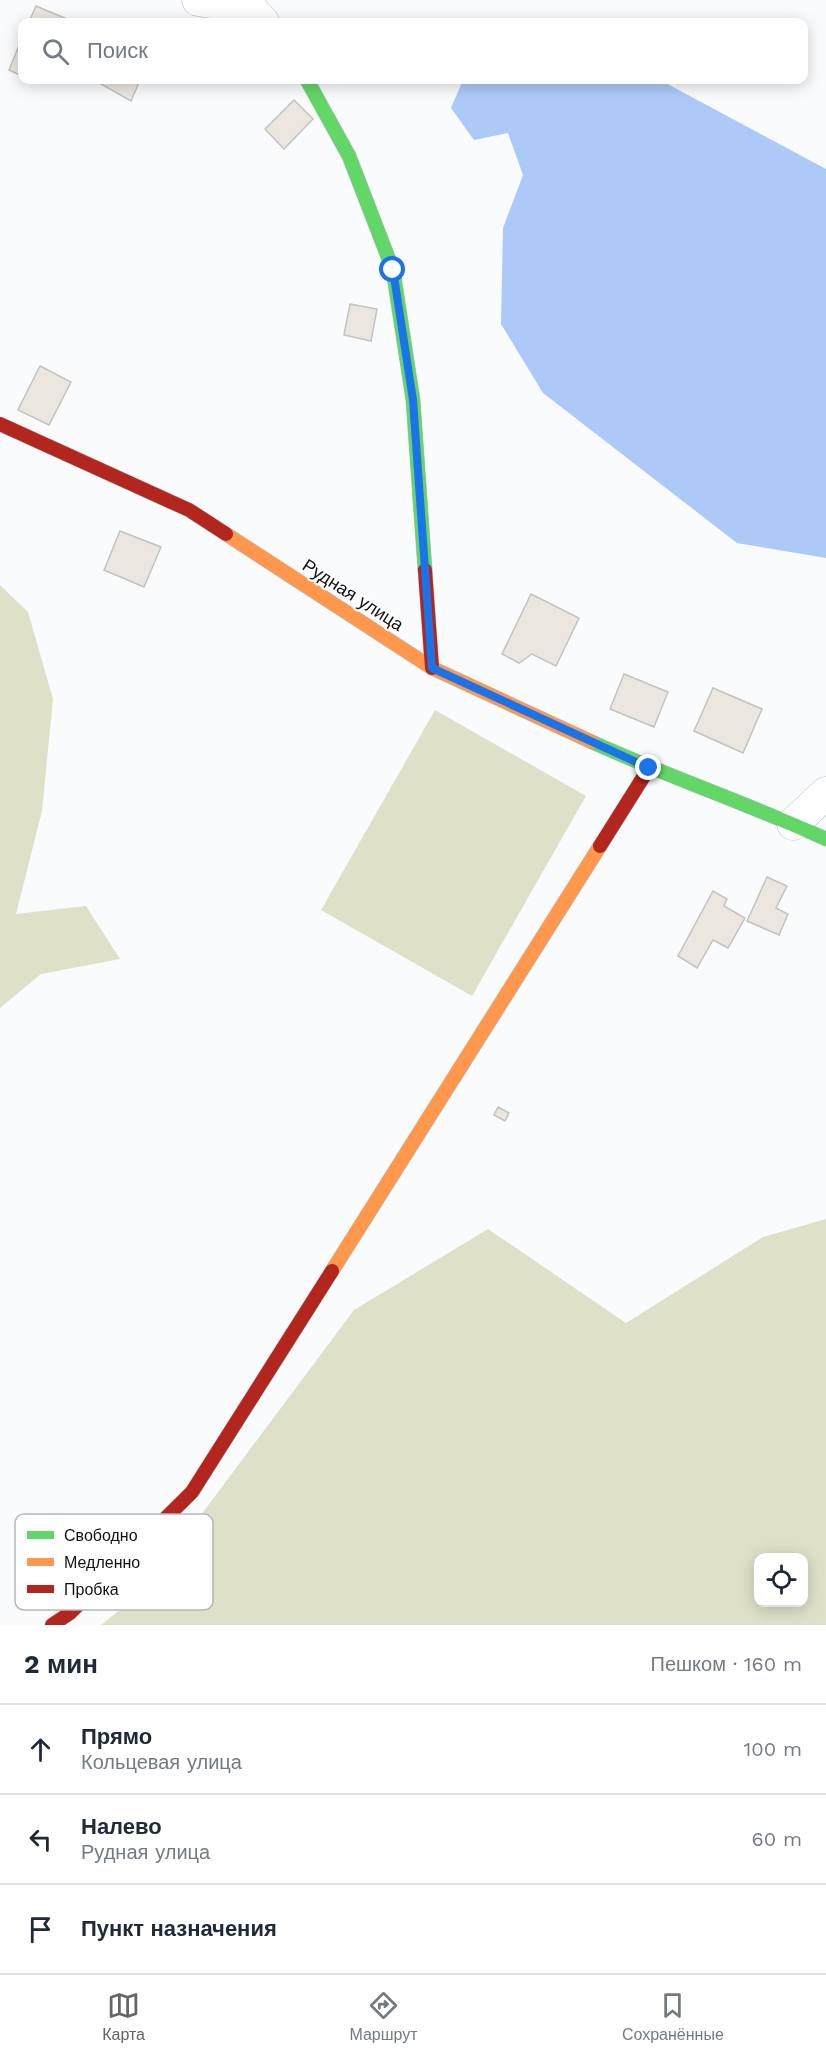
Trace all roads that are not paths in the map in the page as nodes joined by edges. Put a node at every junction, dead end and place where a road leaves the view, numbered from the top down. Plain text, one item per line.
1 (198, 0) edge
2 (259, 18) edge
3 (309, 84) edge
4 (0, 424) edge
5 (432, 668) junction
6 (649, 768) junction
7 (826, 793) edge
8 (793, 824) junction
9 (826, 839) edge
10 (170, 1514) edge
11 (73, 1610) edge
12 (52, 1625) edge

1 - 2 street
3 - 5 street
4 - 5 street, Рудная улица
5 - 6 street, Рудная улица
6 - 8 street, Рудная улица
6 - 10 street
7 - 8 street
8 - 9 street, Рудная улица
11 - 12 street

